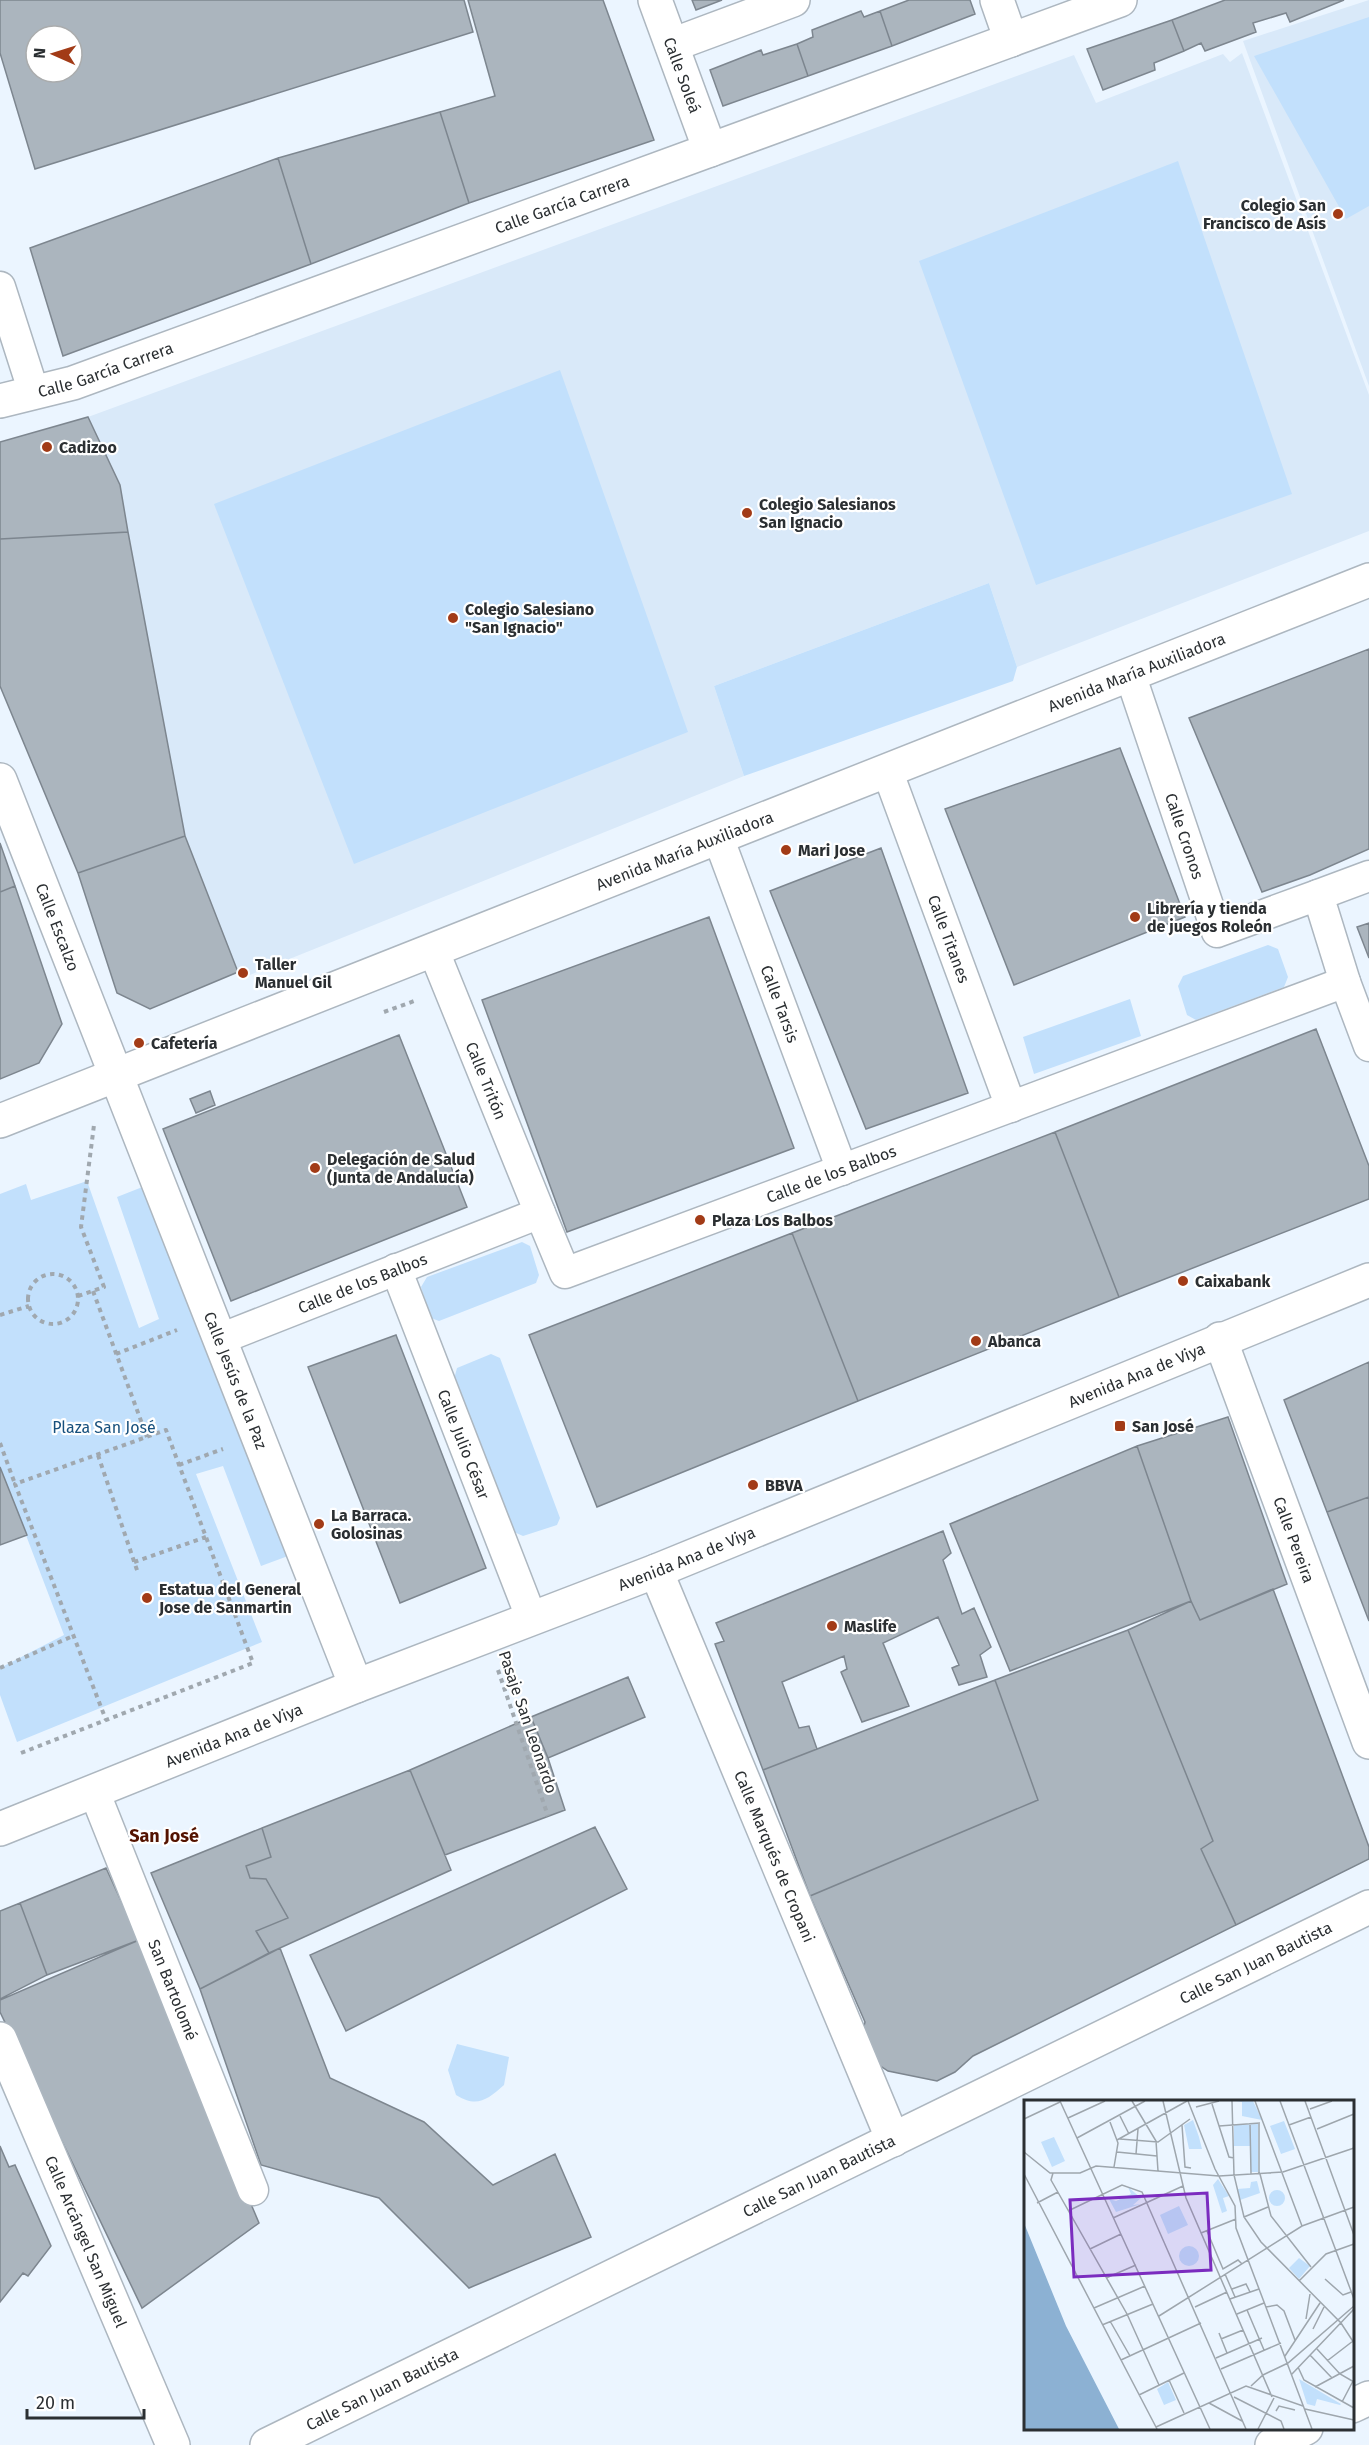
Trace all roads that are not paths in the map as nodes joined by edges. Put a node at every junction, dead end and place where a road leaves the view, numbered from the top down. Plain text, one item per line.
1 (655, 0) edge
2 (793, 0) edge
3 (997, 0) edge
4 (1120, 0) edge
5 (1011, 40) junction
6 (672, 45) junction
7 (710, 150) junction
8 (0, 287) edge
9 (34, 393) junction
10 (0, 401) edge
11 (1369, 580) edge
12 (1130, 674) junction
13 (887, 770) junction
14 (0, 780) edge
15 (718, 837) junction
16 (1369, 876) edge
17 (1317, 895) junction
18 (433, 949) junction
19 (1345, 982) junction
20 (1369, 1047) edge
21 (116, 1075) junction
22 (1011, 1107) junction
23 (0, 1121) edge
24 (842, 1170) junction
25 (540, 1213) junction
26 (396, 1269) junction
27 (1369, 1280) edge
28 (220, 1339) junction
29 (1220, 1339) junction
30 (656, 1571) junction
31 (531, 1617) junction
32 (357, 1686) junction
33 (1369, 1742) edge
34 (94, 1791) junction
35 (0, 1829) edge
36 (1369, 1907) edge
37 (0, 2039) edge
38 (893, 2140) junction
39 (253, 2190) dead end
40 (1369, 2398) edge
41 (1354, 2406) edge
42 (1302, 2430) edge
43 (173, 2445) edge
44 (267, 2445) edge
45 (1272, 2445) edge

1 - 6 street, Calle Soleá
2 - 6 street
3 - 5 street
4 - 5 street, Calle García Carrera
5 - 7 street, Calle García Carrera
6 - 7 street, Calle Soleá
7 - 9 street, Calle García Carrera
8 - 9 street
9 - 10 street, Calle García Carrera
11 - 12 street, Avenida María Auxiliadora
12 - 13 street, Avenida María Auxiliadora
12 - 17 street, Calle Cronos
13 - 15 street, Avenida María Auxiliadora
13 - 22 street, Calle Titanes
14 - 21 street, Calle Escalzo
15 - 18 street, Avenida María Auxiliadora
15 - 24 street, Calle Tarsis
16 - 17 street
17 - 19 street
18 - 21 street, Avenida María Auxiliadora
18 - 25 street, Calle Tritón
19 - 20 street
19 - 22 street, Calle de los Balbos
21 - 23 street, Avenida María Auxiliadora
21 - 28 street, Calle Jesús de la Paz
22 - 24 street, Calle de los Balbos
24 - 25 street, Calle de los Balbos
25 - 26 street, Calle de los Balbos
26 - 28 street, Calle de los Balbos
26 - 31 street, Calle Julio César
27 - 29 street, Avenida Ana de Viya
28 - 32 street, Calle Jesús de la Paz
29 - 30 street, Avenida Ana de Viya
29 - 33 street, Calle Pereira
30 - 31 street, Avenida Ana de Viya
30 - 38 street, Calle Marqués de Cropani
31 - 32 street, Avenida Ana de Viya
32 - 34 street, Avenida Ana de Viya
34 - 35 street, Avenida Ana de Viya
34 - 39 street, San Bartolomé
36 - 38 street, Calle San Juan Bautista
37 - 43 street, Calle Arcángel San Miguel
38 - 44 street, Calle San Juan Bautista
40 - 41 street
42 - 45 street

